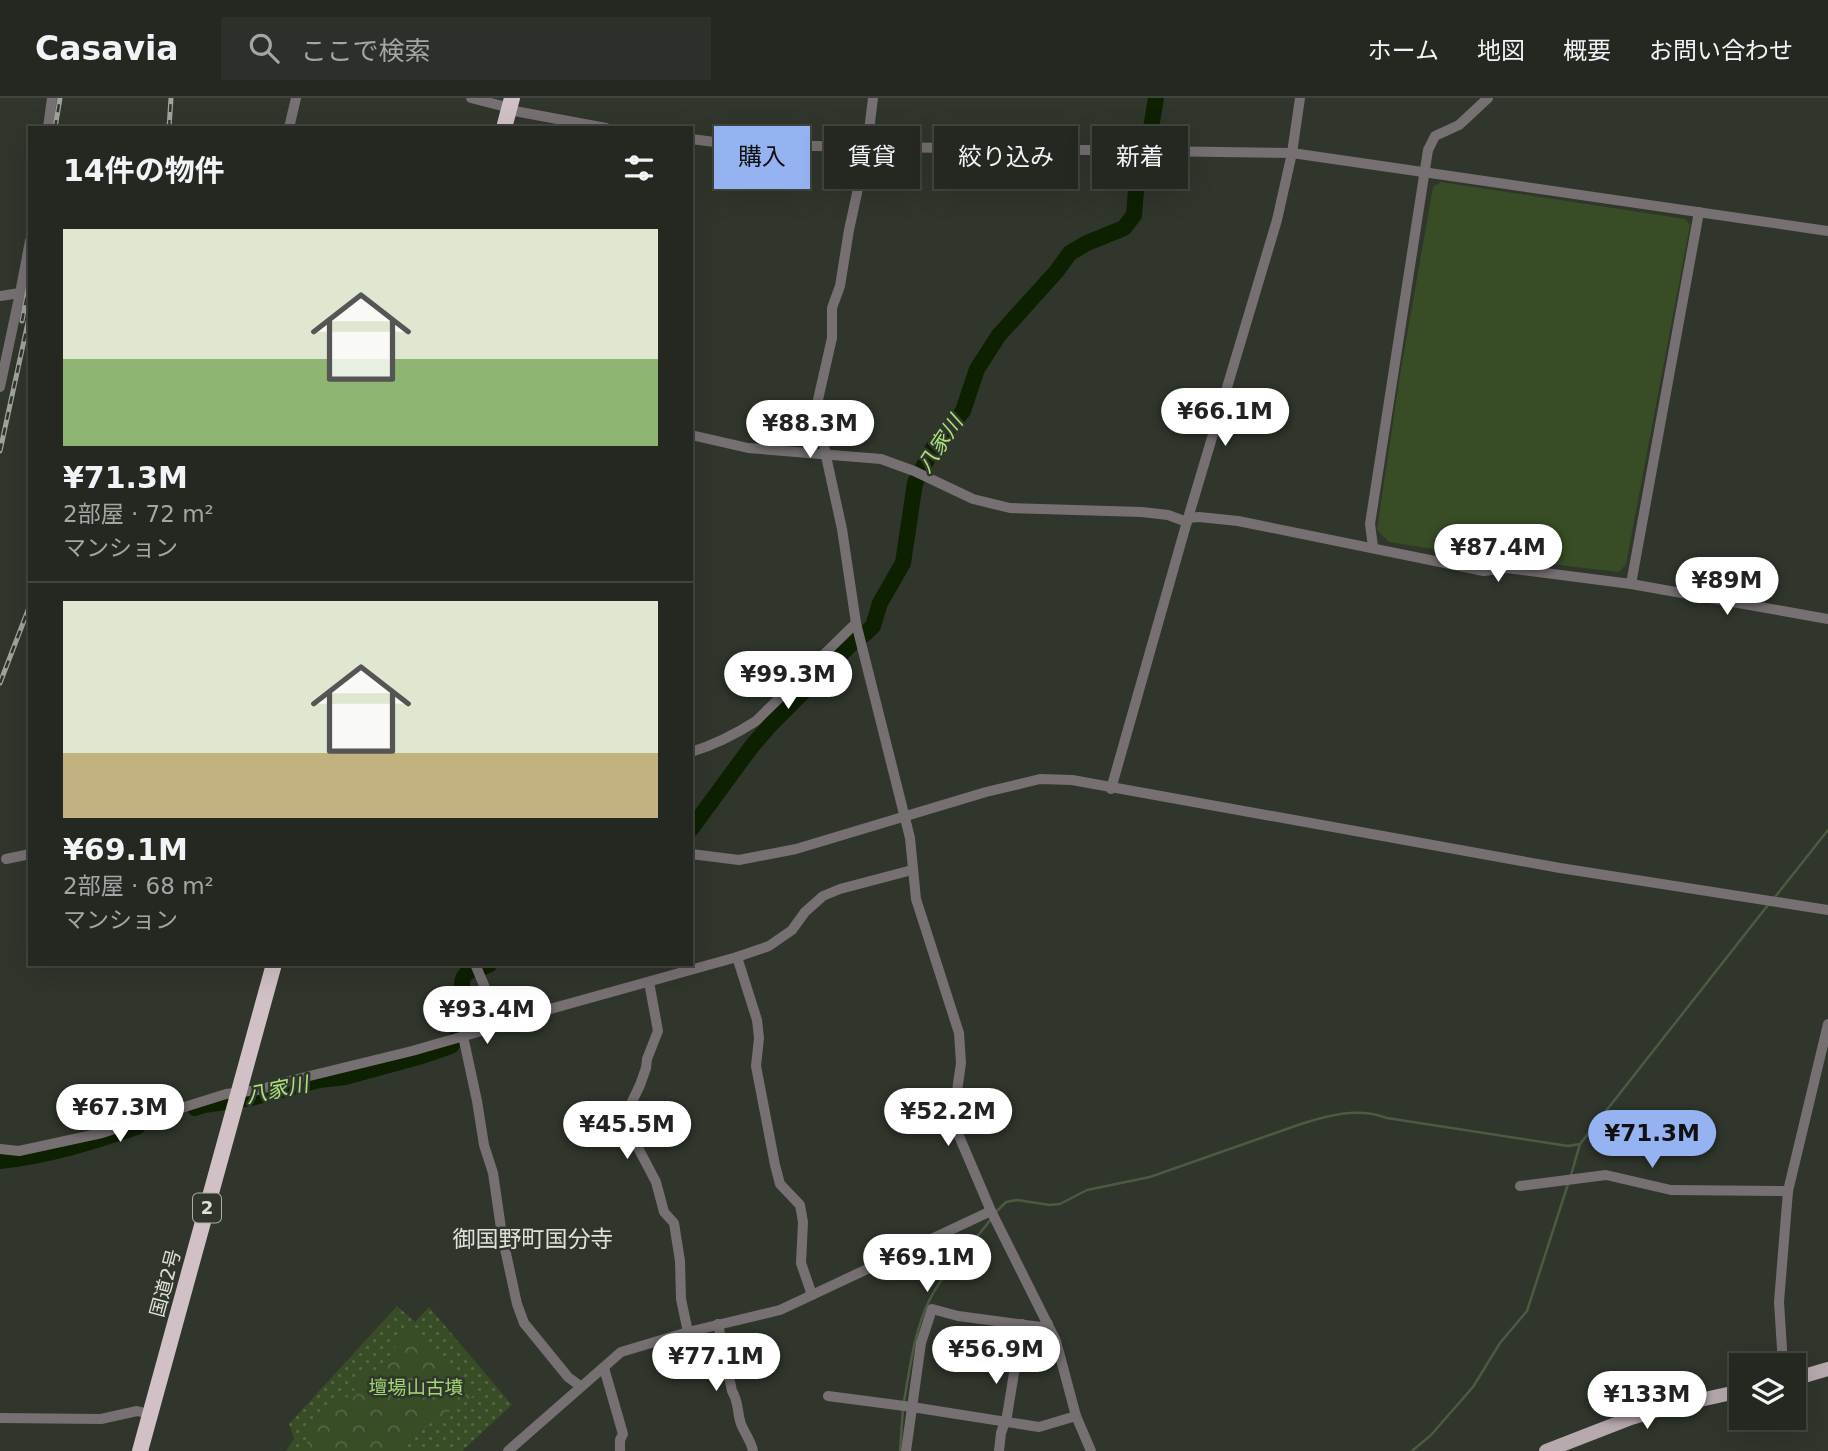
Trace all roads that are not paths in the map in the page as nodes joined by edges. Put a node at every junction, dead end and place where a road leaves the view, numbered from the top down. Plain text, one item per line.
1 (52, 98) edge
2 (296, 98) edge
3 (471, 98) edge
4 (873, 98) edge
5 (1300, 98) edge
6 (1488, 98) edge
7 (510, 105) edge
8 (48, 126) edge
9 (289, 126) edge
10 (505, 126) edge
11 (598, 126) edge
12 (870, 126) edge
13 (693, 139) edge
14 (824, 146) edge
15 (920, 148) edge
16 (1292, 153) junction
17 (1426, 172) junction
18 (858, 189) edge
19 (1699, 212) junction
20 (1828, 231) edge
21 (28, 251) edge
22 (20, 293) junction
23 (0, 296) edge
24 (0, 327) edge
25 (13, 328) junction
26 (0, 387) edge
27 (693, 435) edge
28 (826, 456) junction
29 (1188, 520) junction
30 (1373, 547) junction
31 (1631, 584) junction
32 (1828, 619) edge
33 (856, 623) junction
34 (693, 751) edge
35 (1111, 789) junction
36 (905, 817) junction
37 (28, 854) edge
38 (693, 854) edge
39 (6, 859) dead end
40 (912, 870) junction
41 (1828, 911) edge
42 (737, 957) junction
43 (274, 966) edge
44 (476, 966) edge
45 (649, 982) junction
46 (500, 1023) junction
47 (1828, 1024) edge
48 (463, 1036) junction
49 (239, 1093) junction
50 (0, 1149) edge
51 (1520, 1186) dead end
52 (1788, 1191) junction
53 (991, 1211) junction
54 (812, 1295) junction
55 (718, 1324) junction
56 (1022, 1324) junction
57 (1048, 1325) junction
58 (688, 1332) junction
59 (1782, 1353) edge
60 (604, 1368) junction
61 (1828, 1370) edge
62 (1806, 1376) edge
63 (580, 1386) junction
64 (1729, 1394) edge
65 (828, 1396) dead end
66 (912, 1407) junction
67 (150, 1414) junction
68 (1076, 1416) junction
69 (0, 1418) edge
70 (1004, 1422) junction
71 (513, 1449) edge
72 (140, 1451) edge
73 (621, 1451) edge
74 (753, 1451) edge
75 (906, 1451) edge
76 (999, 1451) edge
77 (1091, 1451) edge
78 (1546, 1451) edge

1 - 8 street
2 - 9 street
3 - 7 street
4 - 12 street
5 - 16 street
6 - 17 street
7 - 10 highway
7 - 11 street
13 - 14 street
15 - 16 street
16 - 17 street
16 - 29 street
17 - 19 street
17 - 30 street
18 - 28 street
19 - 20 street
19 - 31 street
21 - 22 street
22 - 23 street
22 - 25 street
24 - 25 street
25 - 26 street
27 - 28 street
28 - 29 street
28 - 33 street
29 - 30 street
29 - 35 street
30 - 31 street
31 - 32 street
33 - 34 street
33 - 36 street
35 - 36 street
35 - 41 street
36 - 38 street
36 - 40 street
37 - 39 street
40 - 42 street
40 - 53 street
42 - 45 street
42 - 54 street
43 - 49 highway, 国道2号 / 2
44 - 46 street
45 - 46 street
45 - 58 street
46 - 48 street
47 - 52 street
48 - 49 street
48 - 63 street
49 - 50 street
49 - 67 highway, 国道2号 / 2
51 - 52 street
52 - 59 street
53 - 54 street
53 - 57 street
54 - 55 street
55 - 58 street
55 - 74 street
56 - 57 street
56 - 66 street
56 - 70 street
57 - 68 street
58 - 60 street
60 - 63 street
60 - 73 street
61 - 62 main road
63 - 71 street
64 - 78 main road
65 - 66 street
66 - 70 street
66 - 75 street
67 - 69 street
67 - 72 highway, 国道2号 / 2
68 - 70 street
68 - 77 street
70 - 76 street

